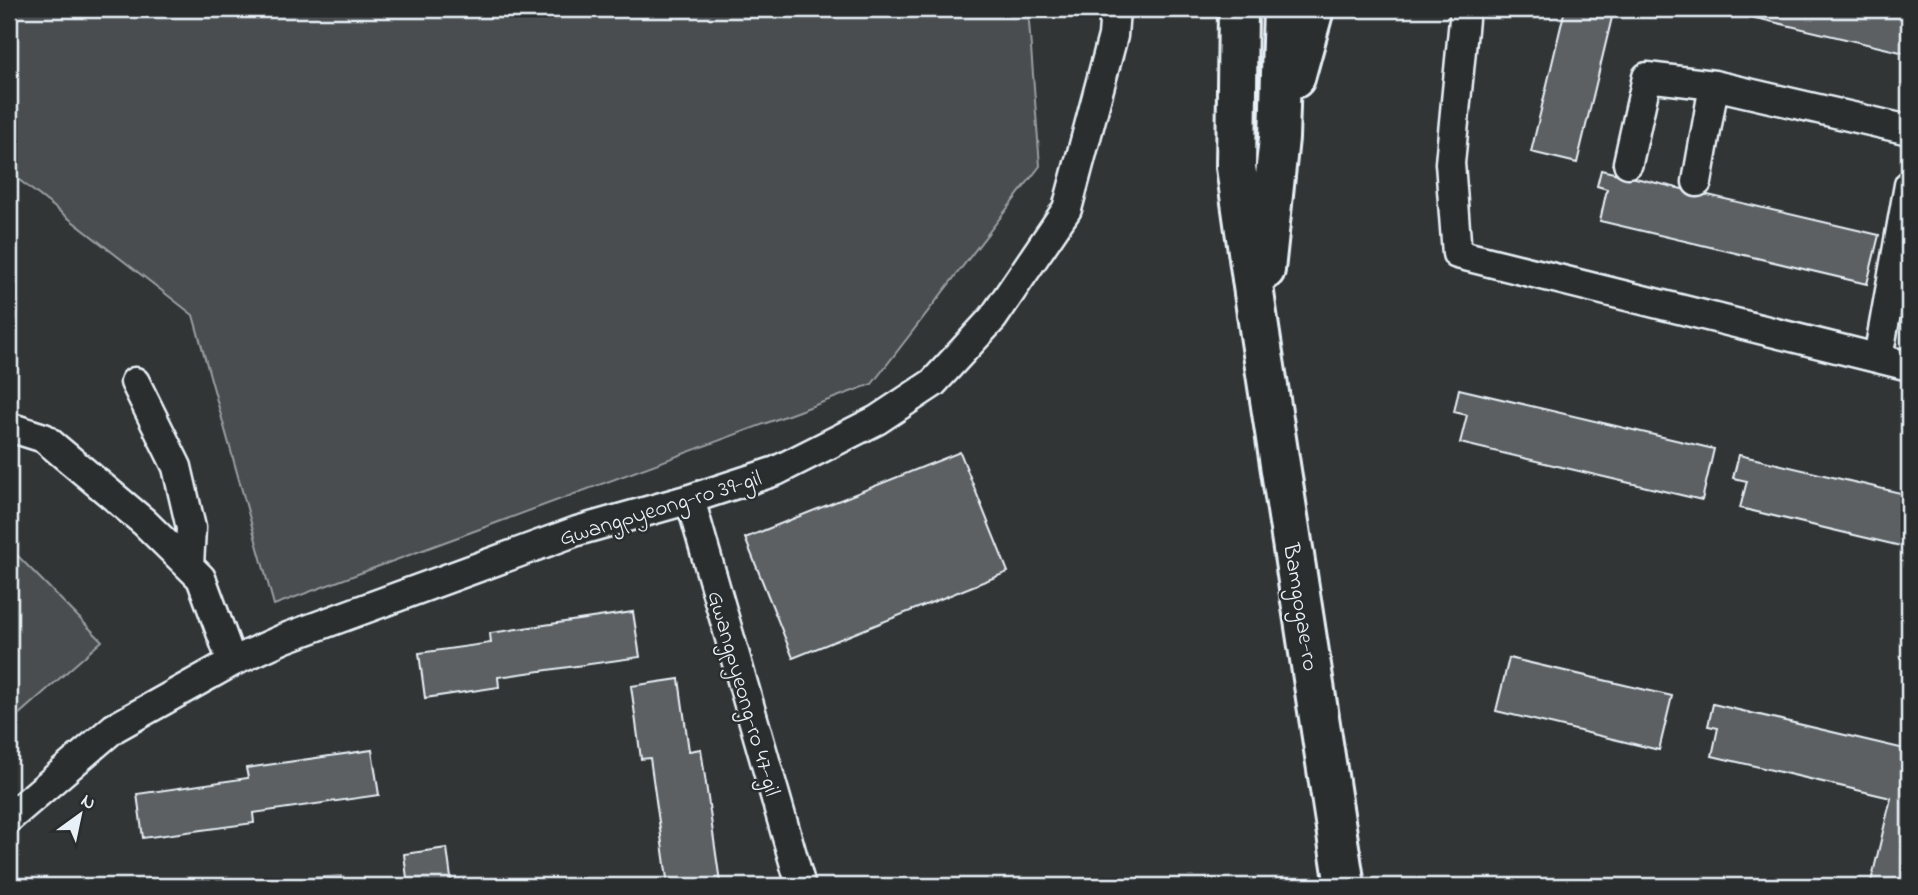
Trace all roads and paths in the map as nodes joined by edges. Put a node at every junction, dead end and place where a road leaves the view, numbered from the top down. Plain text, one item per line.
1 (1115, 9) edge
2 (1238, 9) edge
3 (1283, 9) edge
4 (1314, 9) edge
5 (1465, 9) edge
6 (1714, 85) junction
7 (1909, 130) edge
8 (1279, 138) junction
9 (1628, 163) dead end
10 (1697, 182) dead end
11 (1909, 185) edge
12 (1907, 215) edge
13 (1259, 328) junction
14 (1878, 358) junction
15 (1909, 366) edge
16 (135, 382) dead end
17 (9, 427) edge
18 (690, 499) junction
19 (189, 566) junction
20 (232, 662) junction
21 (9, 818) edge
22 (801, 886) edge
23 (1345, 886) edge

1 - 18 street, Gwangpyeong-ro 39-gil
2 - 13 main road, Bamgogae-ro
3 - 8 main road, Bamgogae-ro
4 - 8 main road
5 - 14 street
6 - 7 street
6 - 9 street
6 - 10 street
8 - 13 main road, Bamgogae-ro
11 - 12 street
12 - 14 street
13 - 23 main road, Bamgogae-ro
14 - 15 street
16 - 19 street
17 - 19 street
18 - 20 street, Gwangpyeong-ro 39-gil
18 - 22 street, Gwangpyeong-ro 47-gil
19 - 20 street
20 - 21 street, Gwangpyeong-ro 39-gil

